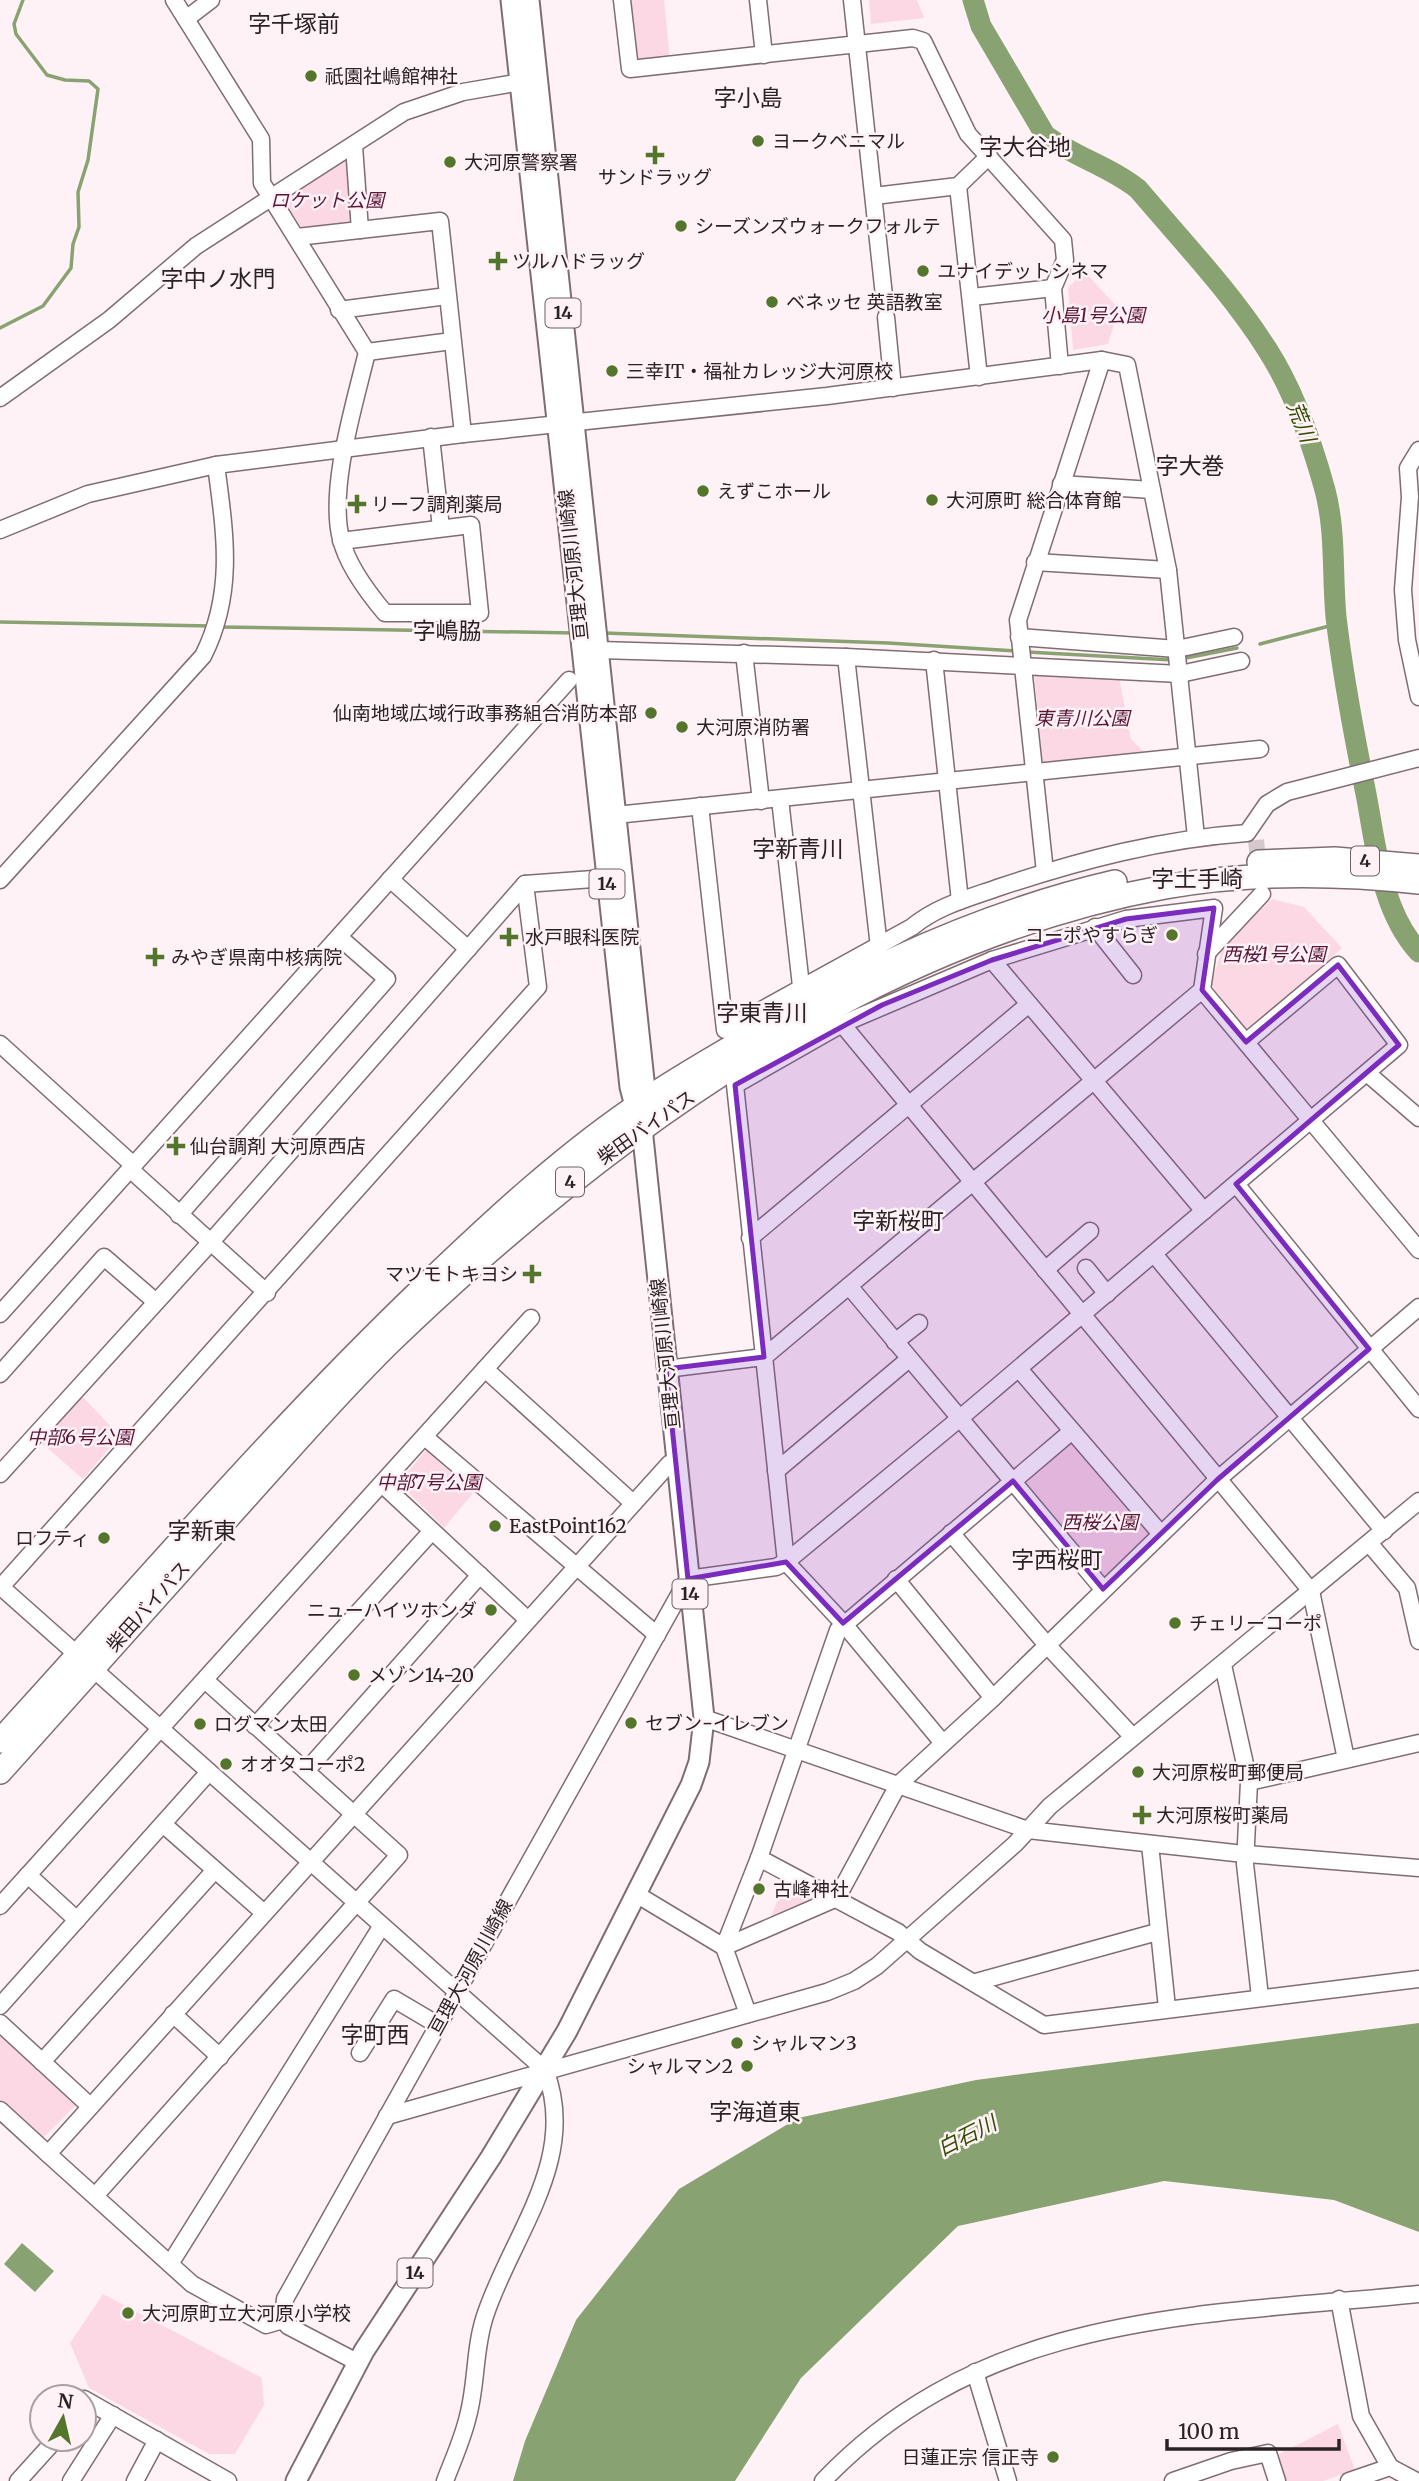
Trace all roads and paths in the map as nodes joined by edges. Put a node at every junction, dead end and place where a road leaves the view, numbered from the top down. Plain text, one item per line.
1 (174, 0) edge
2 (211, 0) edge
3 (511, 0) edge
4 (529, 0) edge
5 (622, 0) edge
6 (758, 0) edge
7 (852, 0) edge
8 (186, 19) junction
9 (857, 45) junction
10 (764, 55) junction
11 (530, 80) junction
12 (354, 146) junction
13 (989, 156) junction
14 (958, 186) junction
15 (874, 196) junction
16 (271, 197) junction
17 (360, 230) junction
18 (297, 237) junction
19 (1053, 288) junction
20 (447, 296) junction
21 (972, 297) junction
22 (339, 310) junction
23 (452, 341) junction
24 (367, 352) junction
25 (1102, 360) junction
26 (1060, 366) junction
27 (979, 377) junction
28 (893, 388) junction
29 (0, 398) edge
30 (566, 423) junction
31 (463, 434) junction
32 (431, 438) junction
33 (345, 447) junction
34 (1419, 450) edge
35 (216, 465) junction
36 (1061, 484) junction
37 (1152, 490) junction
38 (441, 528) junction
39 (0, 530) edge
40 (341, 541) junction
41 (1035, 562) junction
42 (1168, 570) junction
43 (591, 635) junction
44 (1234, 637) dead end
45 (1020, 650) junction
46 (744, 653) junction
47 (846, 657) junction
48 (934, 660) junction
49 (1178, 661) junction
50 (1241, 661) dead end
51 (569, 680) dead end
52 (1419, 697) edge
53 (1260, 749) dead end
54 (1189, 755) junction
55 (1417, 759) edge
56 (1034, 772) junction
57 (946, 781) junction
58 (861, 790) junction
59 (780, 799) junction
60 (761, 801) junction
61 (700, 806) junction
62 (608, 816) junction
63 (1196, 837) junction
64 (1419, 866) edge
65 (1313, 867) junction
66 (1045, 872) junction
67 (607, 878) junction
68 (390, 879) junction
69 (0, 880) edge
70 (1419, 882) edge
71 (525, 884) junction
72 (1262, 894) dead end
73 (960, 901) junction
74 (1096, 928) junction
75 (339, 937) junction
76 (879, 947) junction
77 (468, 949) junction
78 (1206, 954) junction
79 (992, 960) junction
80 (1133, 975) dead end
81 (801, 986) junction
82 (1202, 990) junction
83 (1029, 1004) junction
84 (842, 1024) junction
85 (1246, 1042) junction
86 (0, 1044) edge
87 (1367, 1073) junction
88 (1094, 1081) junction
89 (908, 1103) junction
90 (640, 1112) junction
91 (1419, 1118) edge
92 (1311, 1120) junction
93 (131, 1170) junction
94 (973, 1182) junction
95 (1236, 1184) junction
96 (1204, 1211) junction
97 (179, 1214) junction
98 (1090, 1231) dead end
99 (750, 1238) junction
100 (210, 1243) junction
101 (1419, 1250) edge
102 (1154, 1254) junction
103 (1086, 1268) dead end
104 (1045, 1270) junction
105 (849, 1286) junction
106 (267, 1293) junction
107 (1107, 1294) junction
108 (156, 1302) junction
109 (1419, 1307) edge
110 (0, 1314) edge
111 (1082, 1315) junction
112 (531, 1318) dead end
113 (919, 1323) dead end
114 (895, 1342) junction
115 (1369, 1349) junction
116 (764, 1357) junction
117 (909, 1359) junction
118 (485, 1369) junction
119 (666, 1369) junction
120 (1019, 1369) junction
121 (0, 1374) edge
122 (1419, 1409) edge
123 (1290, 1417) junction
124 (959, 1419) junction
125 (1073, 1431) junction
126 (425, 1438) junction
127 (676, 1462) junction
128 (776, 1471) junction
129 (0, 1474) edge
130 (1217, 1480) junction
131 (1013, 1481) junction
132 (383, 1485) junction
133 (1419, 1501) edge
134 (633, 1503) junction
135 (432, 1531) junction
136 (1384, 1531) junction
137 (951, 1533) junction
138 (1161, 1534) junction
139 (1370, 1543) junction
140 (786, 1562) junction
141 (575, 1568) junction
142 (480, 1576) junction
143 (688, 1579) junction
144 (896, 1579) junction
145 (0, 1587) edge
146 (1413, 1587) edge
147 (1103, 1589) junction
148 (1311, 1591) junction
149 (528, 1620) junction
150 (843, 1623) junction
151 (657, 1636) junction
152 (1419, 1641) edge
153 (1047, 1645) junction
154 (84, 1663) junction
155 (1223, 1665) junction
156 (205, 1680) junction
157 (993, 1698) junction
158 (704, 1718) junction
159 (256, 1726) junction
160 (160, 1728) junction
161 (1132, 1737) junction
162 (0, 1741) edge
163 (942, 1742) junction
164 (1419, 1743) edge
165 (797, 1750) junction
166 (1346, 1759) junction
167 (306, 1771) junction
168 (0, 1772) edge
169 (209, 1772) junction
170 (1250, 1782) junction
171 (898, 1785) junction
172 (353, 1813) junction
173 (163, 1824) junction
174 (1028, 1830) junction
175 (1150, 1844) junction
176 (1246, 1854) junction
177 (759, 1858) junction
178 (309, 1862) junction
179 (1419, 1868) edge
180 (215, 1870) junction
181 (28, 1875) junction
182 (636, 1895) junction
183 (837, 1898) junction
184 (356, 1905) junction
185 (0, 1906) edge
186 (264, 1913) junction
187 (78, 1920) junction
188 (381, 1927) junction
189 (1157, 1932) junction
190 (908, 1940) junction
191 (724, 1947) junction
192 (1419, 1979) edge
193 (975, 1982) junction
194 (455, 1994) junction
195 (1260, 1997) junction
196 (0, 2006) edge
197 (1167, 2008) junction
198 (173, 2014) junction
199 (748, 2014) junction
200 (0, 2023) edge
201 (438, 2025) junction
202 (567, 2031) junction
203 (360, 2053) dead end
204 (595, 2055) junction
205 (220, 2057) junction
206 (42, 2062) junction
207 (545, 2070) junction
208 (90, 2106) junction
209 (0, 2110) edge
210 (387, 2116) junction
211 (48, 2154) junction
212 (95, 2196) junction
213 (170, 2264) junction
214 (1419, 2294) edge
215 (1339, 2299) junction
216 (283, 2320) junction
217 (358, 2362) junction
218 (975, 2372) junction
219 (98, 2407) edge
220 (113, 2416) junction
221 (157, 2440) junction
222 (43, 2453) edge
223 (1390, 2468) junction
224 (18, 2481) edge
225 (71, 2481) edge
226 (135, 2481) edge
227 (228, 2481) edge
228 (296, 2481) edge
229 (445, 2481) edge
230 (823, 2481) edge
231 (1008, 2481) edge
232 (1173, 2481) edge
233 (1277, 2481) edge
234 (1349, 2481) edge
235 (1416, 2481) edge

1 - 8 street
2 - 8 street
3 - 11 main road, 亘理大河原川崎線 / 14
4 - 11 main road, 亘理大河原川崎線 / 14
5 - 10 street
6 - 10 street
7 - 9 street
8 - 16 street
9 - 10 street
9 - 13 street
9 - 15 street
11 - 12 street
11 - 30 main road, 亘理大河原川崎線 / 14
12 - 16 street
12 - 17 street
13 - 14 street
13 - 19 street
14 - 15 street
14 - 21 street
15 - 28 street
16 - 18 street
16 - 29 street
17 - 18 street
17 - 20 street
18 - 22 street
19 - 21 street
19 - 26 street
20 - 22 street
20 - 23 street
21 - 27 street
22 - 24 street
23 - 24 street
23 - 31 street
24 - 33 street
25 - 26 street
25 - 36 street
25 - 37 street
26 - 27 street
27 - 28 street
28 - 30 street
30 - 31 street
30 - 43 main road, 亘理大河原川崎線 / 14
31 - 32 street
32 - 33 street
32 - 38 street
33 - 35 street
33 - 40 street
34 - 52 street
35 - 39 street
35 - 69 street
36 - 37 street
36 - 41 street
37 - 42 street
38 - 40 street
38 - 40 street
41 - 42 street
41 - 45 street
42 - 49 street
43 - 46 street
43 - 62 main road, 亘理大河原川崎線 / 14
44 - 49 street
45 - 48 street
45 - 49 street
45 - 49 street
45 - 56 street
46 - 47 street
46 - 60 street
47 - 48 street
47 - 58 street
48 - 57 street
49 - 50 street
49 - 54 street
51 - 68 street
53 - 54 street
54 - 56 street
54 - 63 street
55 - 63 street
56 - 57 street
56 - 66 street
57 - 58 street
57 - 73 street
58 - 59 street
58 - 76 street
59 - 60 street
59 - 81 street
60 - 61 street
61 - 62 street
61 - 81 street
62 - 67 main road, 亘理大河原川崎線 / 14
62 - 90 main road, 亘理大河原川崎線 / 14
63 - 66 street
64 - 65 highway, 柴田バイパス / 4
65 - 70 highway, 柴田バイパス / 4
65 - 90 highway, 柴田バイパス / 4
66 - 73 street
67 - 71 street
67 - 90 main road, 亘理大河原川崎線 / 14
68 - 75 street
68 - 77 street
71 - 77 street
71 - 106 street
72 - 78 street
73 - 76 street
74 - 78 street
74 - 79 street
74 - 80 street
75 - 93 street
75 - 97 street
76 - 81 street
77 - 100 street
78 - 82 street
79 - 83 street
79 - 84 street
82 - 85 street
82 - 88 street
83 - 88 street
83 - 89 street
84 - 89 street
84 - 99 street
85 - 87 street
85 - 92 street
86 - 93 street
87 - 91 street
87 - 92 street
88 - 94 street
88 - 96 street
89 - 94 street
89 - 99 street
90 - 119 main road, 亘理大河原川崎線 / 14
90 - 154 highway, 柴田バイパス / 4
92 - 95 street
92 - 101 street
93 - 97 street
93 - 110 street
94 - 104 street
94 - 105 street
95 - 96 street
95 - 115 street
96 - 102 street
97 - 100 street
98 - 104 street
99 - 116 street
100 - 106 street
100 - 108 street
102 - 107 street
102 - 123 street
103 - 107 street
104 - 111 street
105 - 114 street
105 - 116 street
106 - 145 street
107 - 111 street
108 - 121 street
108 - 129 street
109 - 115 street
111 - 120 street
111 - 130 street
112 - 118 street
113 - 114 street
114 - 117 street
115 - 122 street
115 - 123 street
116 - 119 street
116 - 128 street
117 - 124 street
117 - 128 street
118 - 126 street
118 - 134 street
119 - 127 main road, 亘理大河原川崎線 / 14
120 - 124 street
120 - 125 street
123 - 130 street
123 - 136 street
124 - 131 street
124 - 140 street
125 - 131 street
125 - 138 street
126 - 132 street
126 - 141 street
127 - 134 street
127 - 143 main road, 亘理大河原川崎線 / 14
128 - 140 street
130 - 138 street
130 - 148 street
131 - 137 street
131 - 147 street
132 - 135 street
132 - 156 street
133 - 136 street
134 - 141 street
135 - 142 street
135 - 159 street
136 - 139 street
137 - 144 street
137 - 153 street
138 - 147 street
139 - 146 street
139 - 148 street
140 - 143 street
140 - 150 street
141 - 149 street
141 - 151 street
142 - 149 street
142 - 167 street
143 - 151 street, 亘理大河原川崎線 / 14
143 - 158 main road, 亘理大河原川崎線 / 14
144 - 150 street
144 - 157 street
145 - 154 street
146 - 152 street
147 - 153 street
148 - 155 street
148 - 166 street
149 - 172 street
150 - 163 street
150 - 165 street
151 - 194 street, 亘理大河原川崎線 / 14
153 - 157 street
153 - 161 street
154 - 160 street
154 - 162 highway, 柴田バイパス / 4
154 - 168 highway, 柴田バイパス / 4
155 - 161 street
155 - 170 street
156 - 159 street
156 - 160 street
157 - 163 street
158 - 165 street
158 - 182 main road, 亘理大河原川崎線 / 14
159 - 167 street
160 - 169 street
160 - 181 street
161 - 174 street
163 - 171 street
164 - 166 street
165 - 171 street
165 - 177 street
166 - 170 street
167 - 172 street
169 - 173 street
169 - 178 street
170 - 176 street
171 - 174 street
171 - 183 street
172 - 178 street
172 - 184 street
173 - 180 street
173 - 187 street
174 - 175 street
174 - 190 street
175 - 176 street
175 - 189 street
176 - 179 street
176 - 195 street
177 - 183 street
177 - 191 street
178 - 184 street
178 - 186 street
180 - 186 street
180 - 206 street
181 - 185 street
181 - 187 street
182 - 191 street
182 - 202 main road, 亘理大河原川崎線 / 14
183 - 190 street
183 - 191 street
184 - 188 street
184 - 205 street
186 - 198 street
187 - 196 street
188 - 194 street
188 - 213 street
189 - 193 street
189 - 197 street
190 - 193 street
190 - 199 street
191 - 199 street
192 - 195 street
193 - 197 street
194 - 201 street, 亘理大河原川崎線 / 14
194 - 207 street
195 - 197 street
198 - 205 street
198 - 208 street
199 - 204 street
200 - 206 street
201 - 203 street
201 - 210 street, 亘理大河原川崎線 / 14
202 - 204 street
202 - 207 main road, 亘理大河原川崎線 / 14
204 - 207 street
205 - 212 street
206 - 208 street
207 - 210 street
207 - 217 main road, 亘理大河原川崎線 / 14
207 - 229 street
208 - 211 street
209 - 211 street
210 - 216 street, 亘理大河原川崎線 / 14
211 - 212 street
212 - 213 street
213 - 216 street
214 - 215 street
215 - 218 street
215 - 223 street
216 - 217 street
217 - 228 main road, 亘理大河原川崎線 / 14
218 - 230 street
218 - 231 street
219 - 220 street
220 - 221 street
220 - 225 street
221 - 226 street
221 - 227 street
222 - 224 street
223 - 234 street
223 - 235 street
232 - 233 street

